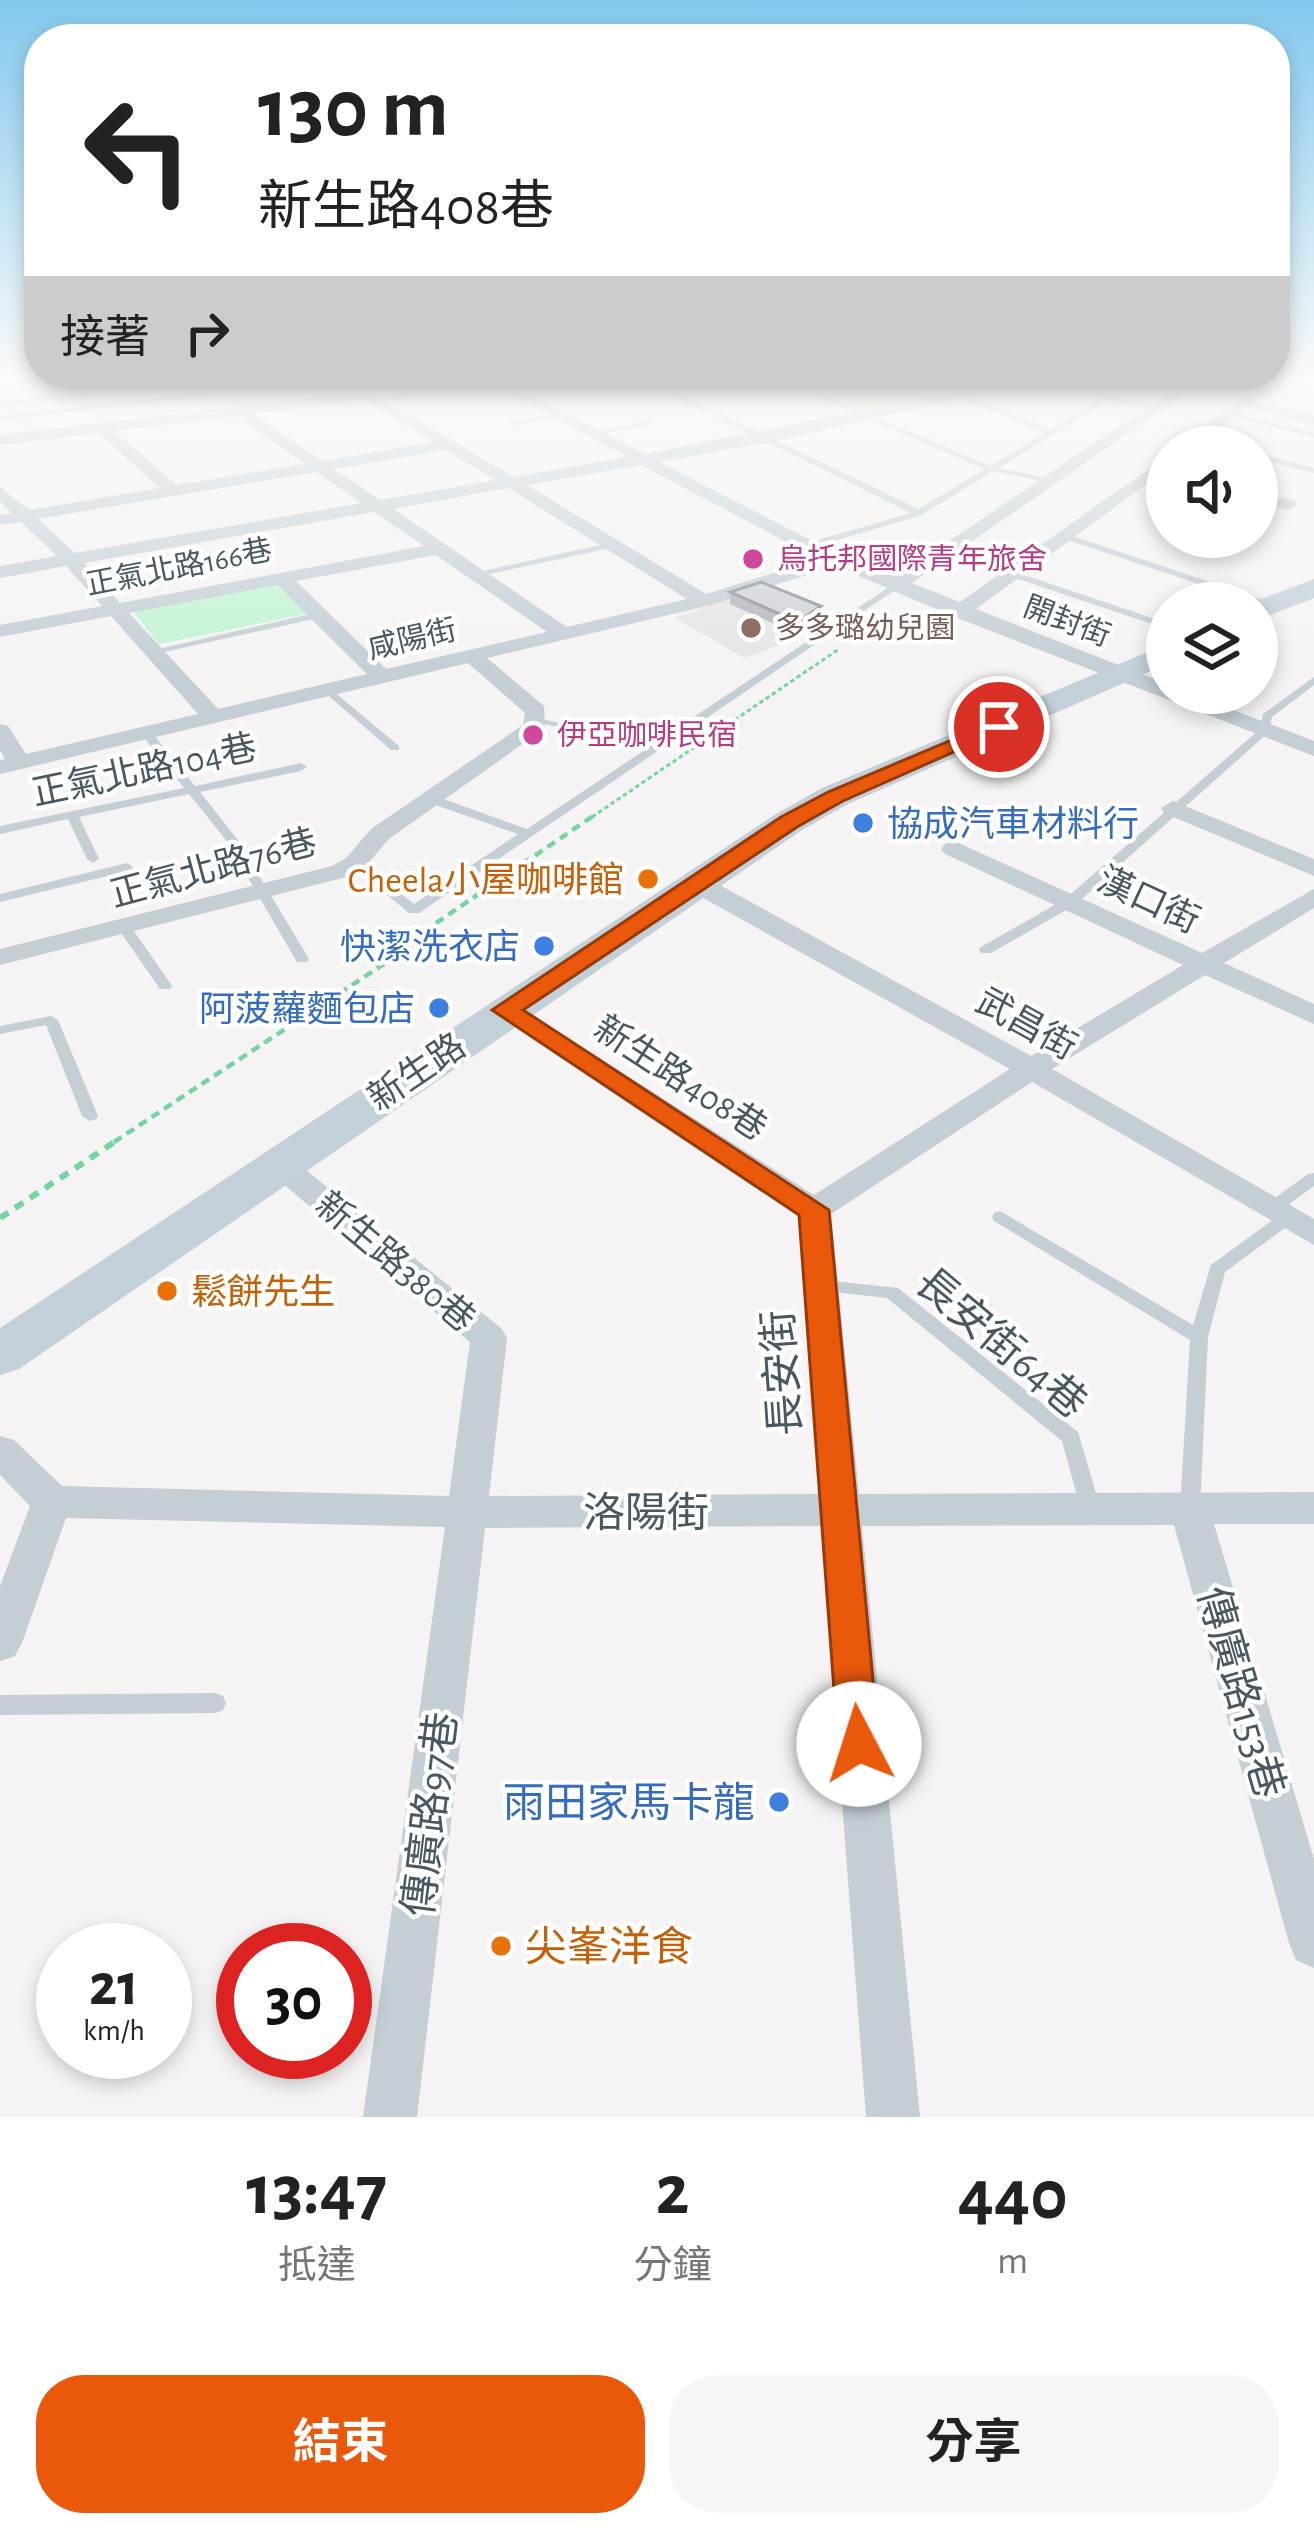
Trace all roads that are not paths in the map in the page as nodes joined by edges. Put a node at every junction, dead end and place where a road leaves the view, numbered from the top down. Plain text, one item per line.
1 (155, 474) edge
2 (272, 474) edge
3 (330, 474) edge
4 (499, 474) edge
5 (559, 474) edge
6 (671, 474) edge
7 (839, 474) edge
8 (979, 474) edge
9 (1013, 474) edge
10 (1060, 474) edge
11 (1146, 481) edge
12 (513, 482) junction
13 (1048, 482) junction
14 (174, 490) junction
15 (0, 492) edge
16 (1278, 503) edge
17 (377, 506) junction
18 (1288, 506) dead end
19 (919, 513) junction
20 (25, 515) junction
21 (0, 520) edge
22 (1067, 537) junction
23 (614, 545) junction
24 (807, 546) junction
25 (439, 548) junction
26 (70, 559) junction
27 (836, 560) junction
28 (0, 572) edge
29 (476, 574) junction
30 (1012, 574) junction
31 (281, 578) junction
32 (1192, 582) edge
33 (895, 586) junction
34 (1314, 588) edge
35 (704, 601) junction
36 (1278, 602) edge
37 (117, 609) junction
38 (959, 612) junction
39 (319, 615) junction
40 (1146, 619) edge
41 (0, 631) edge
42 (562, 633) junction
43 (155, 651) junction
44 (471, 656) junction
45 (1146, 663) edge
46 (1122, 675) junction
47 (382, 677) junction
48 (1314, 680) edge
49 (1146, 684) edge
50 (327, 689) junction
51 (1222, 714) edge
52 (212, 716) junction
53 (537, 719) junction
54 (1264, 730) junction
55 (0, 731) edge
56 (146, 732) junction
57 (395, 748) dead end
58 (656, 748) junction
59 (1314, 749) edge
60 (9, 764) edge
61 (301, 767) dead end
62 (195, 788) junction
63 (431, 799) junction
64 (1174, 808) junction
65 (72, 815) junction
66 (0, 830) edge
67 (530, 834) junction
68 (954, 849) dead end
69 (93, 859) dead end
70 (355, 863) junction
71 (128, 867) dead end
72 (1314, 868) edge
73 (698, 884) junction
74 (260, 895) junction
75 (1314, 897) edge
76 (0, 898) edge
77 (1070, 902) junction
78 (124, 928) junction
79 (986, 950) dead end
80 (0, 957) edge
81 (302, 959) dead end
82 (1203, 964) junction
83 (165, 986) dead end
84 (506, 1010) junction
85 (1314, 1016) edge
86 (0, 1030) edge
87 (1031, 1070) junction
88 (90, 1116) dead end
89 (279, 1164) junction
90 (1314, 1178) edge
91 (814, 1210) junction
92 (1279, 1213) junction
93 (1000, 1217) dead end
94 (1314, 1234) edge
95 (820, 1286) junction
96 (1199, 1337) junction
97 (0, 1354) edge
98 (0, 1451) edge
99 (52, 1502) junction
100 (1314, 1508) edge
101 (1091, 1510) junction
102 (1190, 1510) junction
103 (837, 1511) junction
104 (468, 1512) junction
105 (0, 1643) edge
106 (215, 1703) dead end
107 (0, 1705) edge
108 (1314, 1943) edge
109 (390, 2117) edge
110 (893, 2117) edge

1 - 14 street
2 - 14 street
3 - 17 street
4 - 12 street
5 - 12 street
6 - 24 street, 開封街
7 - 19 lane
8 - 19 lane
9 - 13 lane
10 - 13 street
11 - 22 street
12 - 17 street
12 - 23 street
13 - 33 street
14 - 20 street
15 - 20 street
16 - 18 street
17 - 25 street
17 - 26 street
19 - 24 lane
20 - 21 street
20 - 26 street
22 - 30 street
22 - 32 lane
23 - 29 lane
23 - 35 street
24 - 27 street, 開封街
25 - 29 street
25 - 31 street, 正氣北路166巷
26 - 28 street
26 - 37 street
27 - 33 street, 開封街
27 - 35 street, 咸陽街
29 - 42 street
30 - 38 street
30 - 40 lane
31 - 37 street, 正氣北路166巷
31 - 39 street
33 - 38 street, 開封街
33 - 58 lane
34 - 36 street
35 - 42 street, 咸陽街
37 - 41 street, 正氣北路166巷
37 - 43 street
38 - 46 street, 開封街
39 - 43 lane
39 - 47 street
42 - 44 street, 咸陽街
43 - 52 street
44 - 47 street, 咸陽街
44 - 53 street
45 - 46 street, 新生路
46 - 49 street, 開封街
46 - 73 street, 新生路
47 - 50 street, 咸陽街
48 - 54 lane
50 - 52 street, 咸陽街
50 - 57 lane
51 - 54 street, 開封街
52 - 56 street, 咸陽街
53 - 58 lane
53 - 63 street, 正氣北路76巷
54 - 59 street, 開封街
54 - 64 lane
55 - 60 street
56 - 60 street, 咸陽街
56 - 62 lane
58 - 67 lane
61 - 62 lane, 正氣北路104巷
62 - 65 lane, 正氣北路104巷
62 - 74 lane
63 - 67 lane
63 - 70 street, 正氣北路76巷
64 - 72 street
64 - 77 lane
65 - 66 lane, 正氣北路104巷
65 - 69 lane
67 - 70 lane
68 - 77 street, 漢口街
70 - 74 street, 正氣北路76巷
71 - 76 lane
73 - 84 street, 新生路
73 - 87 street, 武昌街
74 - 78 street, 正氣北路76巷
74 - 81 lane
75 - 82 street
77 - 79 lane
77 - 82 street, 漢口街
78 - 80 street, 正氣北路76巷
78 - 83 lane
82 - 85 street, 漢口街
82 - 87 street
84 - 89 street, 新生路
84 - 91 street, 新生路408巷
86 - 88 lane
87 - 91 street
87 - 92 street, 武昌街
89 - 97 street, 新生路
89 - 104 street, 新生路380巷
90 - 92 lane
91 - 95 street, 長安街
92 - 94 street, 武昌街
92 - 96 lane
93 - 96 lane
95 - 101 lane, 長安街64巷
95 - 103 street, 長安街
96 - 102 lane
98 - 99 street
99 - 104 street, 洛陽街
99 - 105 street
100 - 102 street, 洛陽街
101 - 102 street, 洛陽街
101 - 103 street, 洛陽街
102 - 108 street, 傳廣路153巷
103 - 104 street, 洛陽街
103 - 110 street, 長安街
104 - 109 street, 傳廣路97巷
106 - 107 lane

